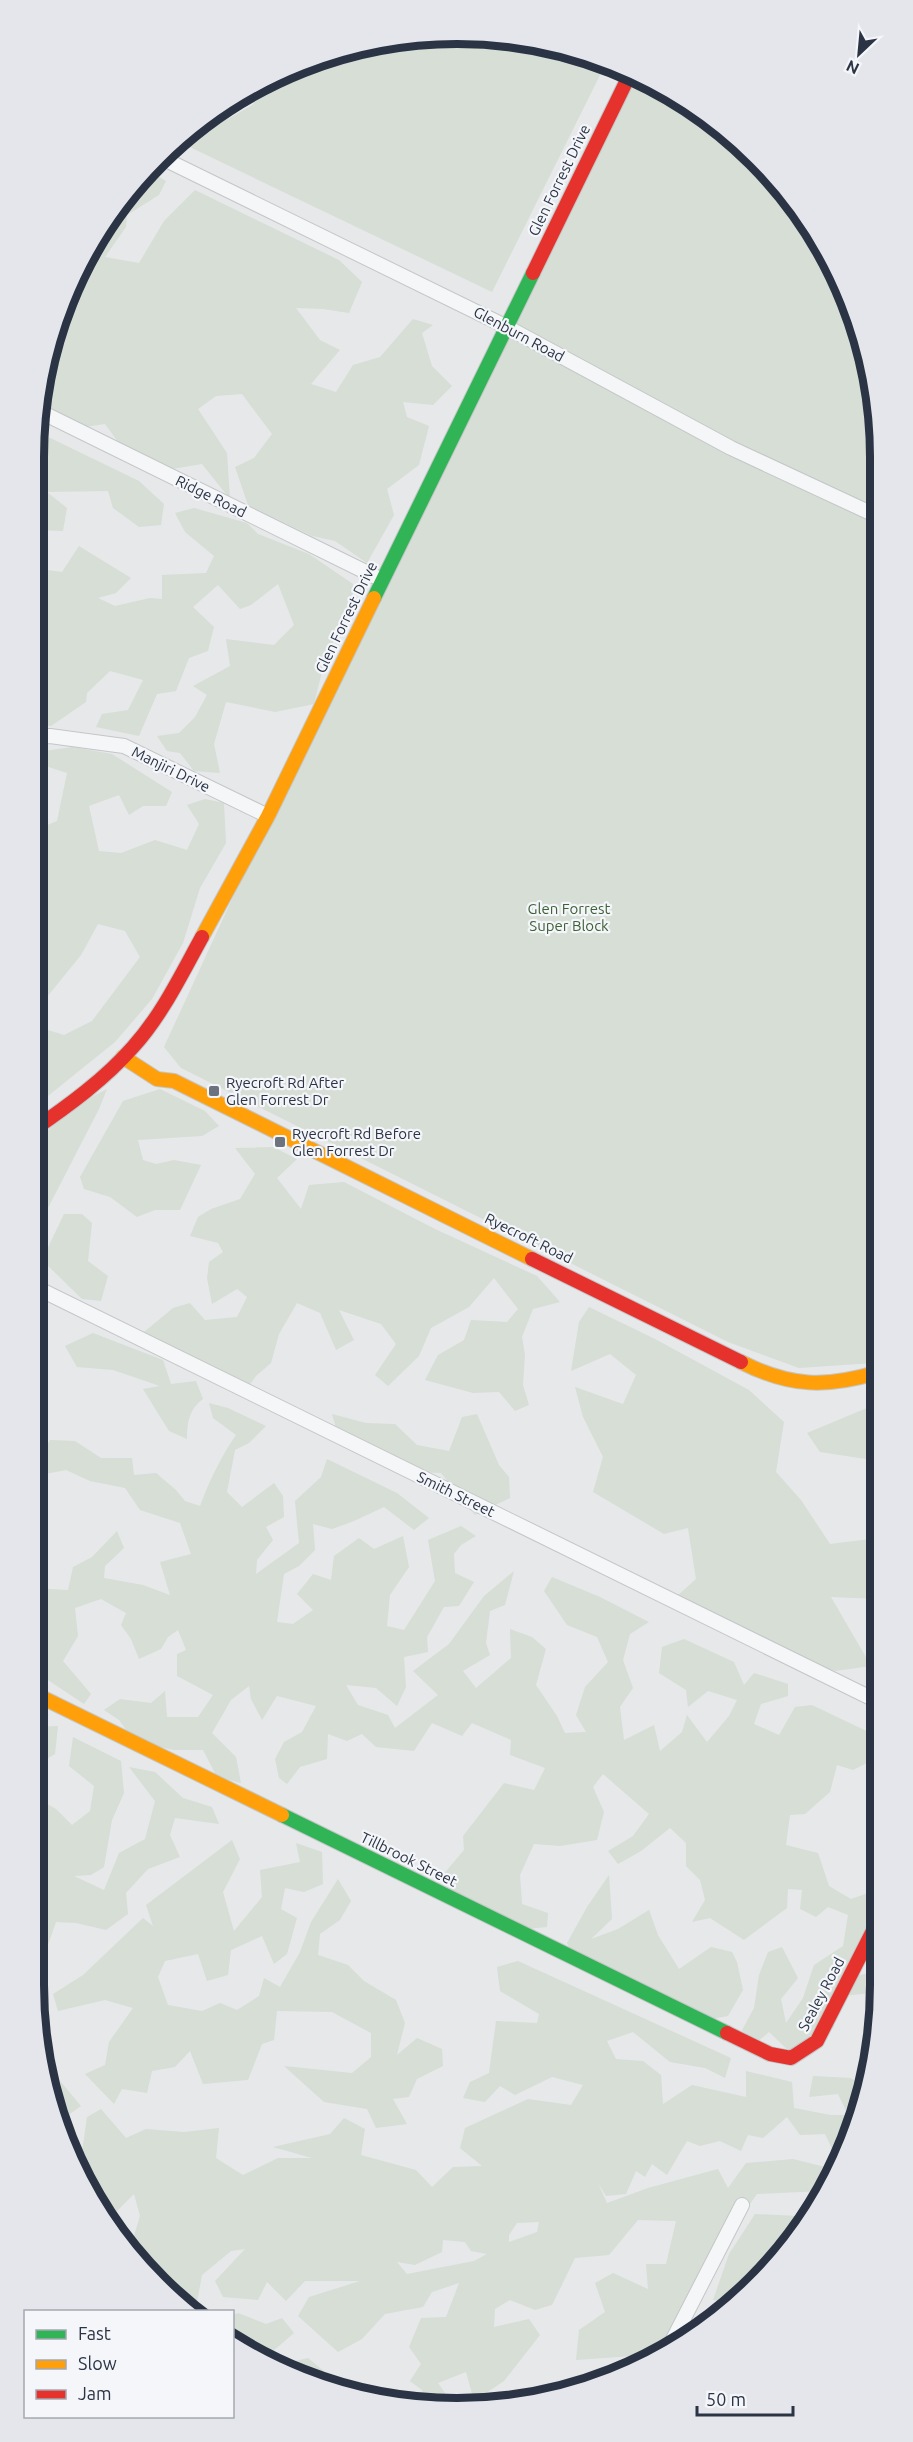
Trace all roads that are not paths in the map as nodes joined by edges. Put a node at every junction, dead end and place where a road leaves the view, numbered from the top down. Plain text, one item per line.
1 (626, 80) edge
2 (168, 161) edge
3 (505, 326) junction
4 (46, 414) edge
5 (870, 513) edge
6 (382, 580) junction
7 (44, 736) edge
8 (268, 816) junction
9 (134, 1046) junction
10 (123, 1057) junction
11 (174, 1081) junction
12 (44, 1123) edge
13 (44, 1291) edge
14 (870, 1375) edge
15 (44, 1698) edge
16 (870, 1698) edge
17 (870, 1937) edge
18 (770, 2054) joint
19 (742, 2205) dead end
20 (675, 2336) edge

1 - 3 street, Glen Forrest Drive
2 - 3 street, Glenburn Road
3 - 5 street, Glenburn Road
3 - 6 street, Glen Forrest Drive
4 - 6 street, Ridge Road
6 - 8 street, Glen Forrest Drive
7 - 8 street, Manjiri Drive
8 - 9 street, Glen Forrest Drive
9 - 10 street, Glen Forrest Drive
9 - 11 street, Ryecroft Road
10 - 11 street, Ryecroft Road
10 - 12 street, Glen Forrest Drive
11 - 14 street, Ryecroft Road
13 - 16 street, Smith Street
15 - 18 street, Tillbrook Street
17 - 18 street, Sealey Road
19 - 20 street

